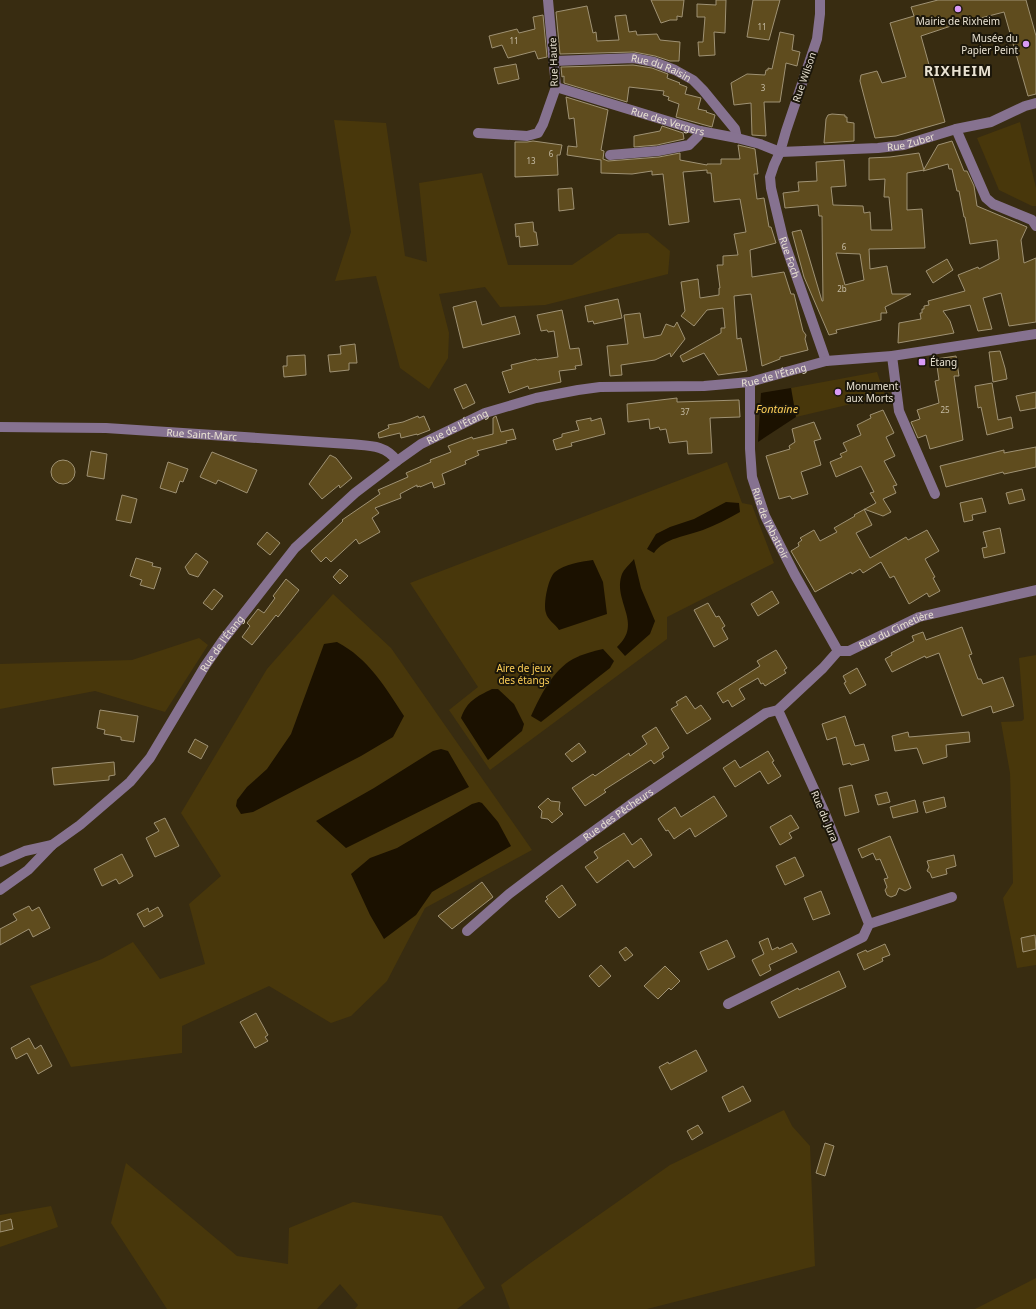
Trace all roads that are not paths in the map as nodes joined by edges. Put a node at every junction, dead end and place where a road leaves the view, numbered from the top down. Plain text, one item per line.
1 (548, 0) edge
2 (820, 0) edge
3 (555, 61) junction
4 (556, 87) junction
5 (1036, 103) edge
6 (956, 129) junction
7 (700, 130) junction
8 (478, 133) dead end
9 (737, 138) junction
10 (780, 152) junction
11 (610, 155) dead end
12 (1036, 226) edge
13 (1036, 334) edge
14 (892, 356) junction
15 (826, 362) junction
16 (750, 382) junction
17 (0, 427) edge
18 (397, 461) junction
19 (935, 494) dead end
20 (1036, 590) edge
21 (838, 651) junction
22 (778, 710) junction
23 (52, 845) junction
24 (0, 862) edge
25 (0, 890) edge
26 (952, 897) dead end
27 (868, 924) junction
28 (467, 931) dead end
29 (728, 1004) dead end

1 - 3 street, Rue Haute
2 - 10 street, Rue Wilson
3 - 4 street, Rue Haute
3 - 9 street, Rue du Raisin
4 - 7 street, Rue des Vergers
4 - 8 street, Rue Haute
5 - 6 street, Rue Zuber
6 - 10 street, Rue Zuber
6 - 12 street
7 - 9 street, Rue des Vergers
7 - 11 street
9 - 10 street, Rue des Vergers
10 - 15 street, Rue Foch
13 - 14 street, Rue de l'Étang
14 - 15 street, Rue de l'Étang
14 - 19 street
15 - 16 street, Rue de l'Étang
16 - 18 street, Rue de l'Étang
16 - 21 street, Rue de l'Abattoir
17 - 18 street, Rue Saint-Marc
18 - 23 street, Rue de l'Étang
20 - 21 street, Rue du Cimetière
21 - 22 street
22 - 27 street, Rue du Jura
22 - 28 street, Rue des Pêcheurs
23 - 24 street, Rue de l'Étang
23 - 25 street, Rue de l'Étang
26 - 27 street
27 - 29 street

